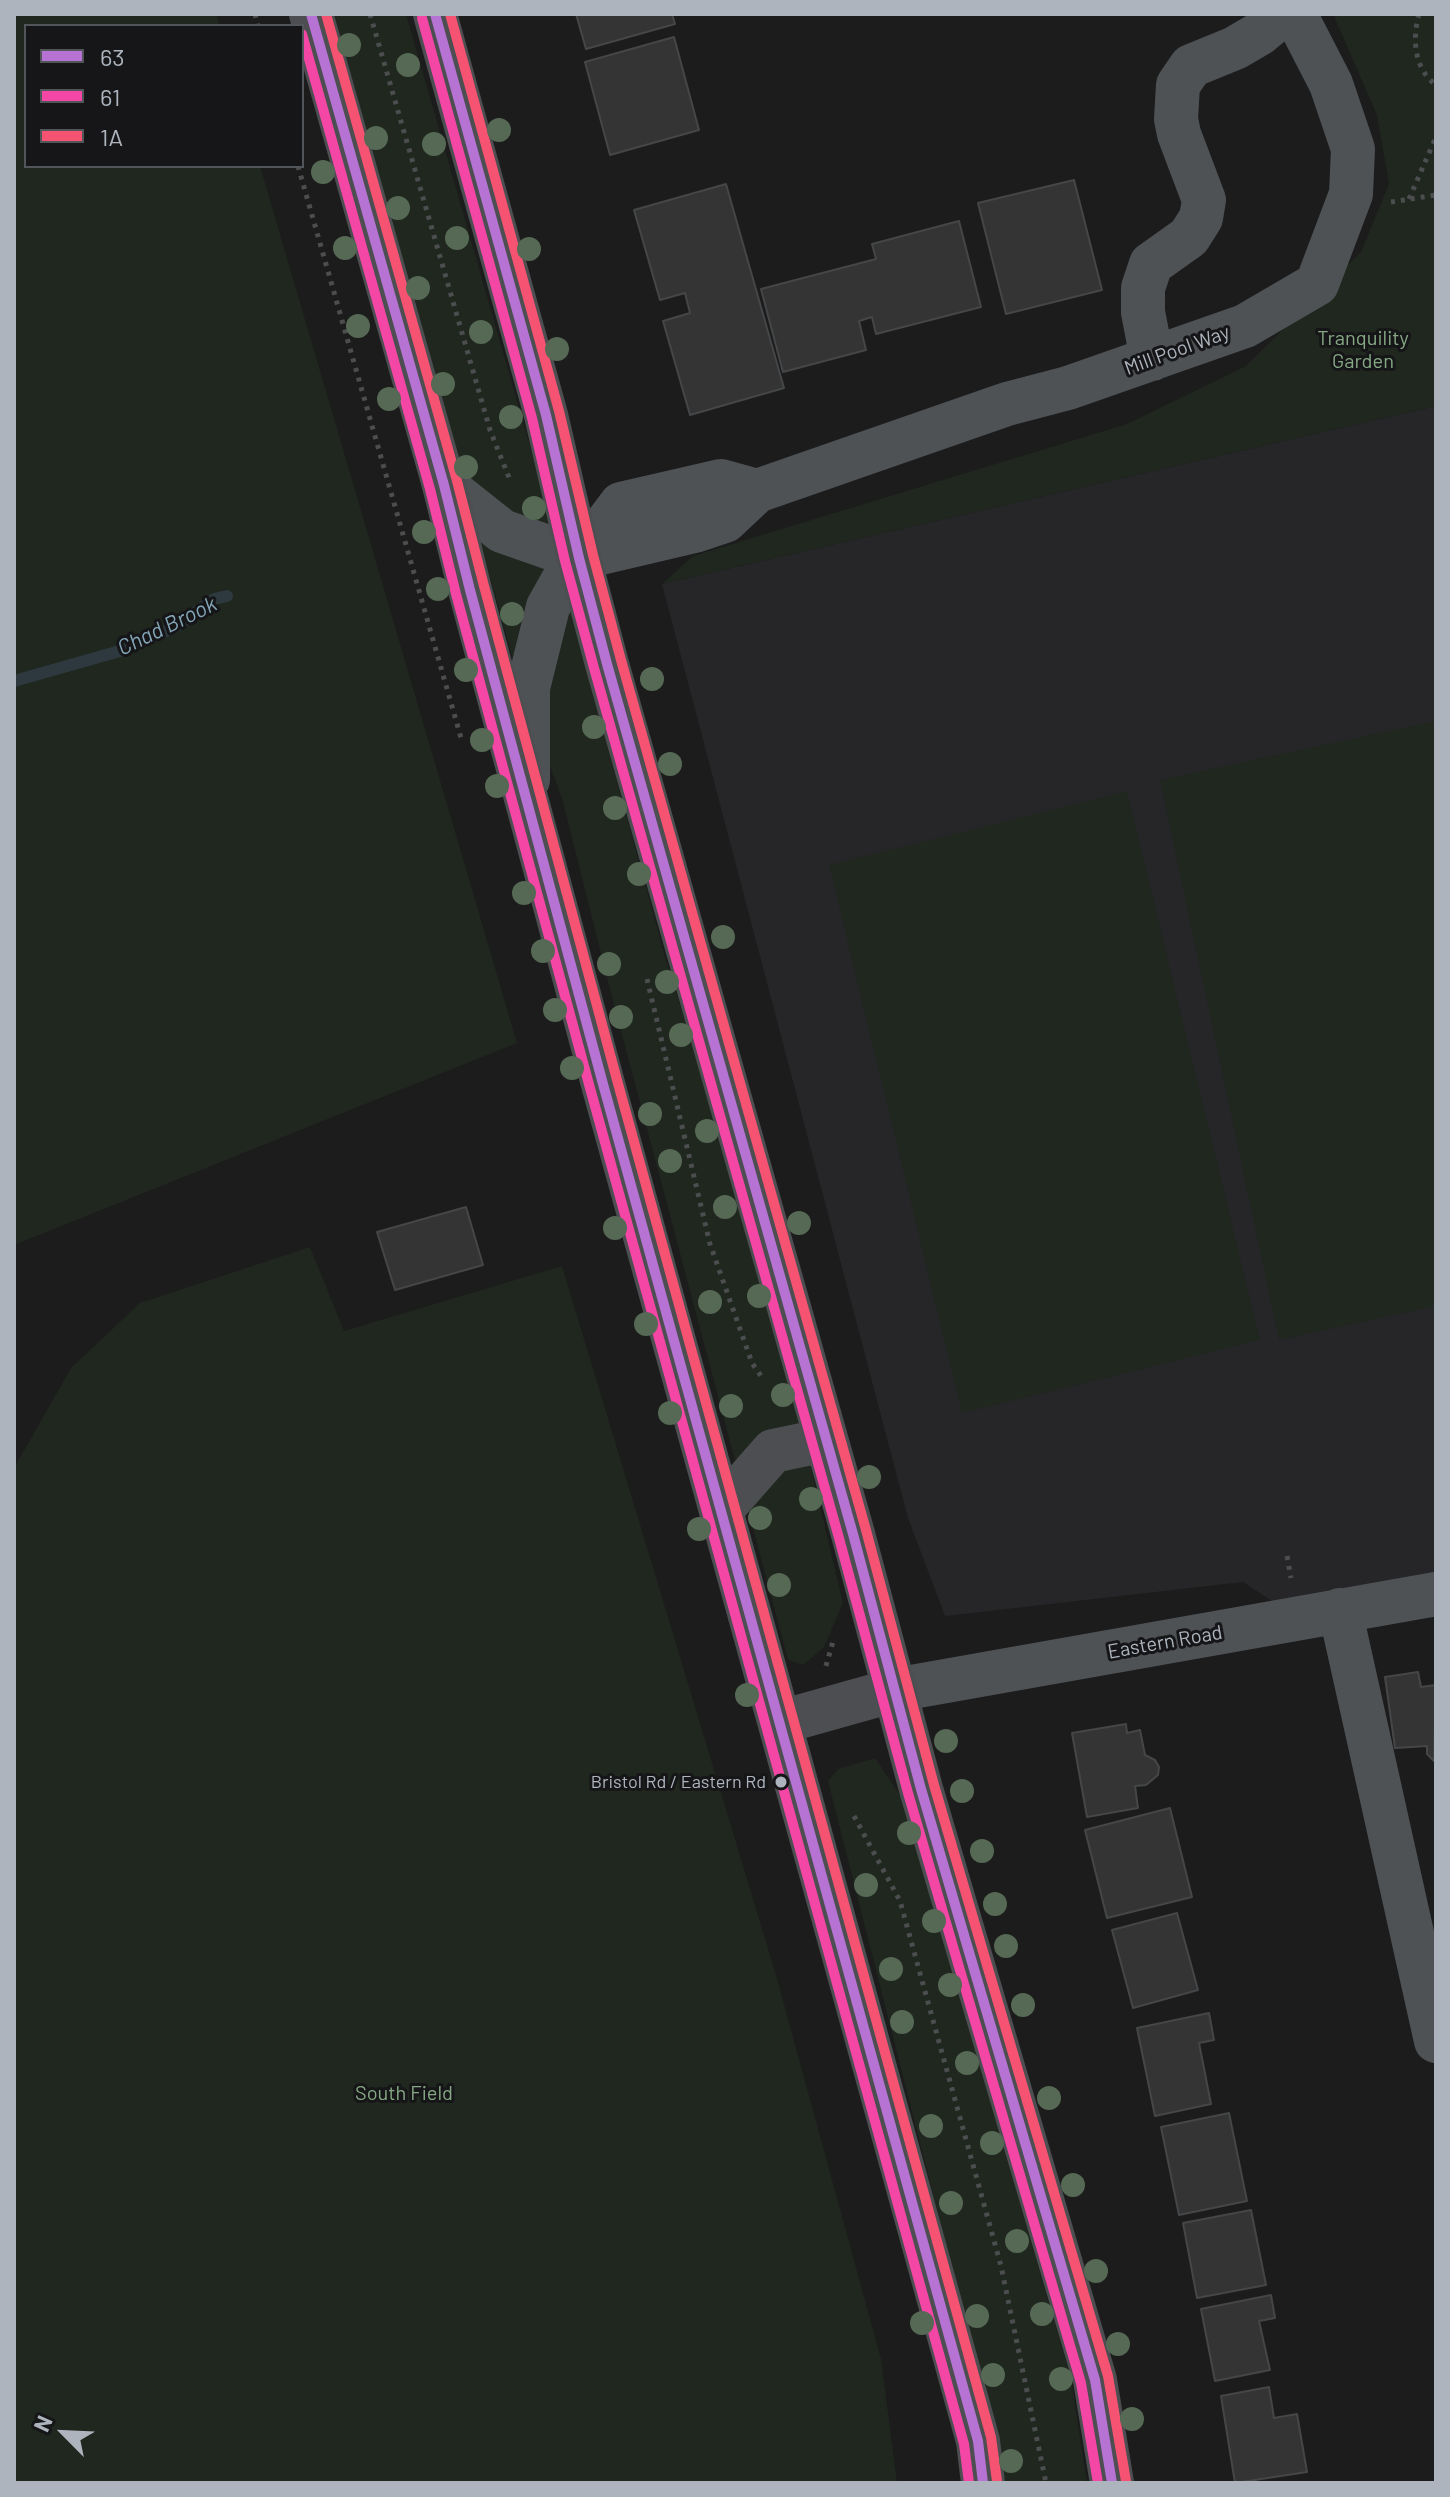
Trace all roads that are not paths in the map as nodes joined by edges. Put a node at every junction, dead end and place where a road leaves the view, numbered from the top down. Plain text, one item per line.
1 (311, 14) edge
2 (435, 14) edge
3 (1283, 14) edge
4 (1295, 14) edge
5 (1152, 359) junction
6 (444, 485) junction
7 (579, 558) junction
8 (529, 806) junction
9 (826, 1440) junction
10 (722, 1509) junction
11 (1436, 1594) edge
12 (1340, 1610) junction
13 (895, 1690) junction
14 (799, 1718) junction
15 (1436, 2041) edge
16 (983, 2483) edge
17 (1112, 2483) edge

1 - 6 highway
2 - 7 highway
3 - 5 street
4 - 5 street, Mill Pool Way
5 - 7 street, Mill Pool Way
6 - 7 street
6 - 8 highway
7 - 8 street
7 - 9 highway
8 - 10 highway
9 - 10 highway
9 - 13 highway
10 - 14 highway
11 - 12 street, Eastern Road
12 - 13 street, Eastern Road
12 - 15 street
13 - 14 highway
13 - 17 highway
14 - 16 highway

